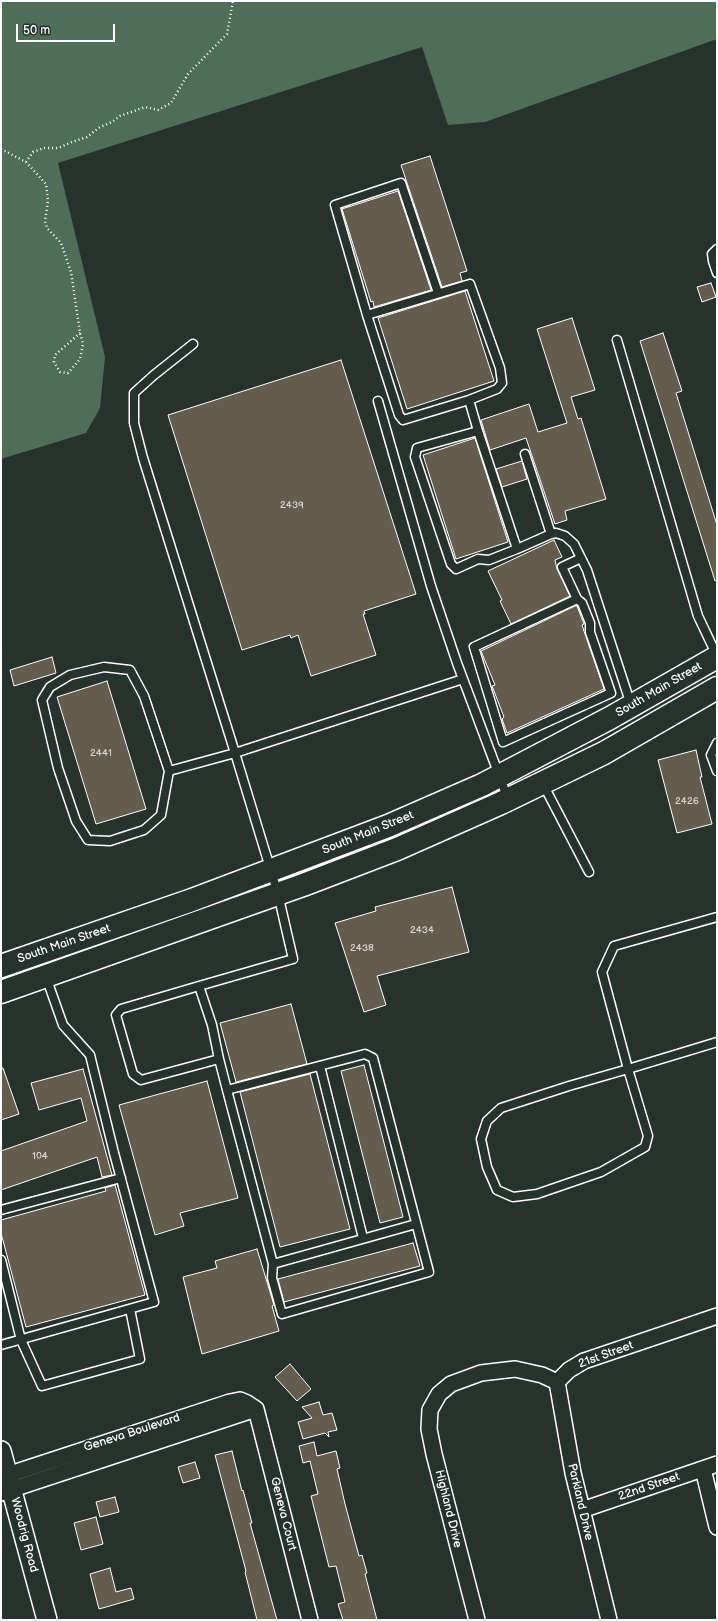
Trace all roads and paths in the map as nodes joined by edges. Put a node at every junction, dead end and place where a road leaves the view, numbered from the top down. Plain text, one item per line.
1 (233, 1) edge
2 (1, 149) edge
3 (26, 162) junction
4 (717, 249) edge
5 (717, 273) edge
6 (438, 293) junction
7 (367, 316) junction
8 (80, 333) junction
9 (617, 340) dead end
10 (193, 344) dead end
11 (469, 400) junction
12 (378, 401) dead end
13 (478, 431) junction
14 (525, 454) dead end
15 (551, 534) junction
16 (517, 549) junction
17 (581, 558) junction
18 (577, 599) junction
19 (717, 656) edge
20 (463, 679) junction
21 (717, 688) edge
22 (631, 706) junction
23 (717, 743) edge
24 (235, 753) junction
25 (169, 771) junction
26 (717, 771) edge
27 (499, 776) junction
28 (542, 783) junction
29 (508, 800) junction
30 (270, 871) junction
31 (589, 872) dead end
32 (278, 894) junction
33 (717, 917) edge
34 (1, 966) edge
35 (45, 976) junction
36 (199, 986) junction
37 (1, 992) edge
38 (717, 1042) edge
39 (219, 1059) junction
40 (320, 1066) junction
41 (628, 1069) junction
42 (227, 1090) junction
43 (121, 1178) junction
44 (1, 1210) edge
45 (416, 1224) junction
46 (363, 1238) junction
47 (1, 1260) edge
48 (273, 1264) junction
49 (130, 1309) junction
50 (717, 1316) edge
51 (21, 1340) junction
52 (1, 1345) edge
53 (557, 1382) junction
54 (256, 1409) joint
55 (1, 1451) edge
56 (710, 1466) edge
57 (5, 1483) edge
58 (582, 1510) junction
59 (717, 1527) edge
60 (47, 1620) edge
61 (310, 1620) edge
62 (477, 1620) edge
63 (608, 1620) edge

1 - 3 path
2 - 3 path
3 - 8 path
4 - 5 lane
6 - 7 lane
6 - 7 lane
6 - 11 lane
7 - 11 lane
8 - 8 path
9 - 19 lane
10 - 24 lane
11 - 13 lane
12 - 20 lane
13 - 16 lane
13 - 16 lane
14 - 15 lane
15 - 16 lane
15 - 17 lane
17 - 18 lane
17 - 22 lane
18 - 18 lane
19 - 22 highway, South Main Street
20 - 24 lane
20 - 27 lane
21 - 28 highway, South Main Street
22 - 27 highway, South Main Street
23 - 26 lane
24 - 25 lane
24 - 30 lane
25 - 25 lane
27 - 29 lane
27 - 30 highway, South Main Street
28 - 29 highway, South Main Street
28 - 31 lane
29 - 32 highway, South Main Street
30 - 32 lane
30 - 34 highway, South Main Street
32 - 35 highway, South Main Street
32 - 36 lane
33 - 41 lane
35 - 37 highway, South Main Street
35 - 43 lane
36 - 39 lane
36 - 39 lane
38 - 41 lane
39 - 42 lane
40 - 42 lane
40 - 45 lane
40 - 46 lane
41 - 41 lane
42 - 48 lane
43 - 44 lane
43 - 49 lane
45 - 46 lane
45 - 48 lane
46 - 48 lane
47 - 51 lane
49 - 51 lane
49 - 51 lane
50 - 53 street, 21st Street
51 - 52 lane
53 - 58 street, Parkland Drive
53 - 62 street, Highland Drive
54 - 57 street, Geneva Boulevard
54 - 61 street, Geneva Court
55 - 57 street, Woodrig Road
56 - 58 street, 22nd Street
56 - 59 street
57 - 60 street, Woodrig Road
58 - 63 street, Parkland Drive

